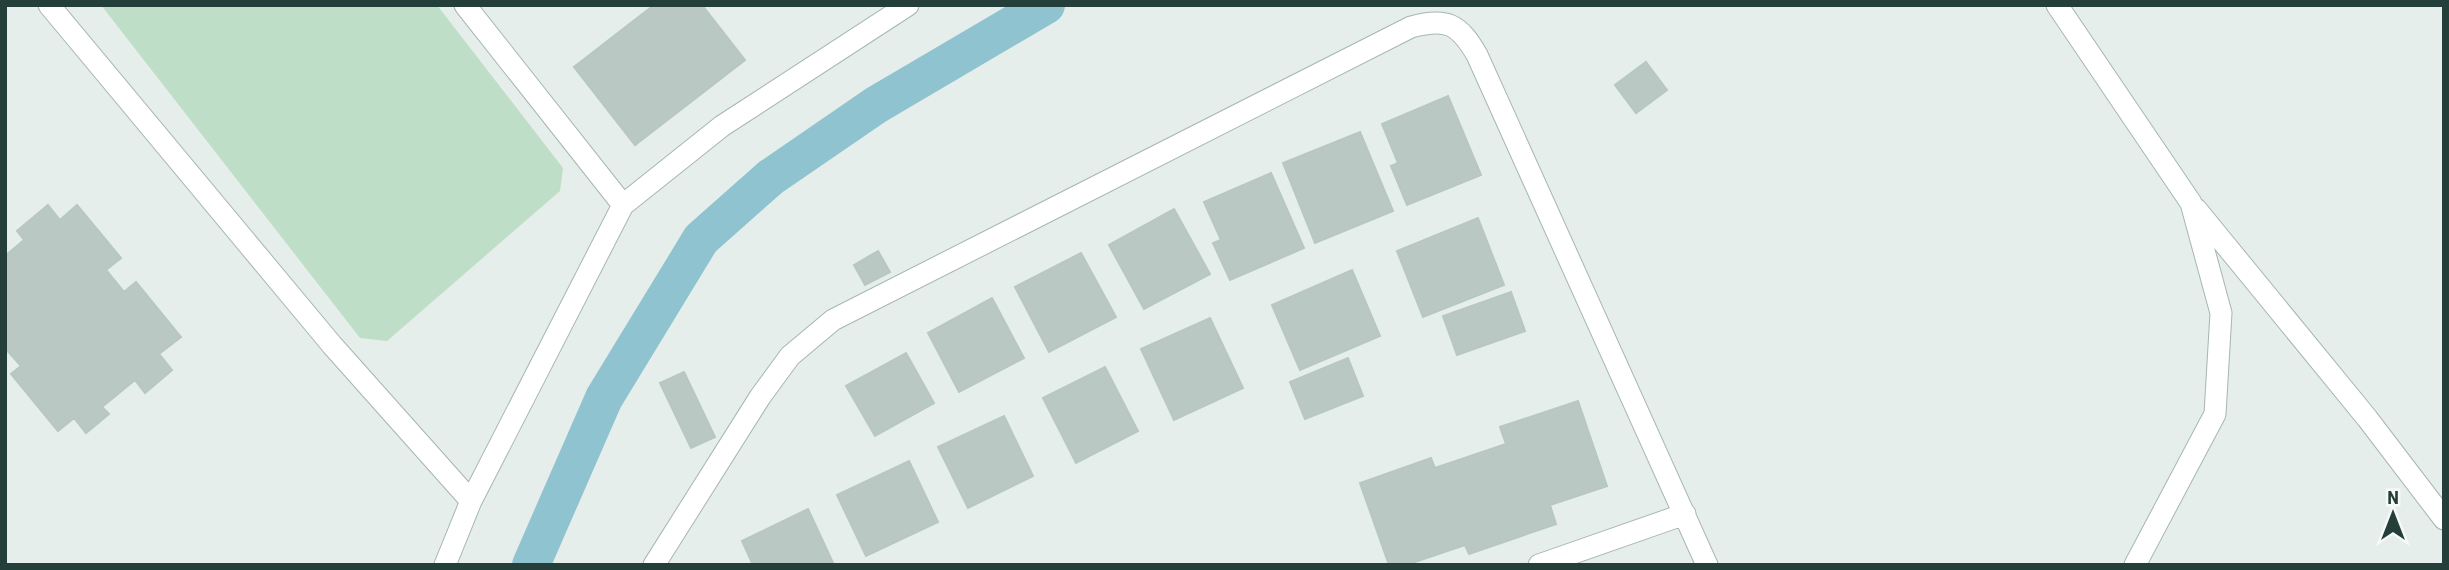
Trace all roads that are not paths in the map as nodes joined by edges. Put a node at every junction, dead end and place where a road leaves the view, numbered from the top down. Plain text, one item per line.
1 (49, 5) edge
2 (465, 5) edge
3 (908, 5) edge
4 (2057, 5) edge
5 (2190, 203) junction
6 (623, 205) junction
7 (471, 500) junction
8 (1685, 514) junction
9 (2444, 519) edge
10 (445, 565) edge
11 (654, 565) edge
12 (1539, 565) edge
13 (1707, 565) edge
14 (2134, 565) edge

1 - 7 street
2 - 6 street
3 - 6 street
4 - 5 street
5 - 9 street
5 - 14 street
6 - 7 street
7 - 10 street
8 - 11 street
8 - 12 street
8 - 13 street

